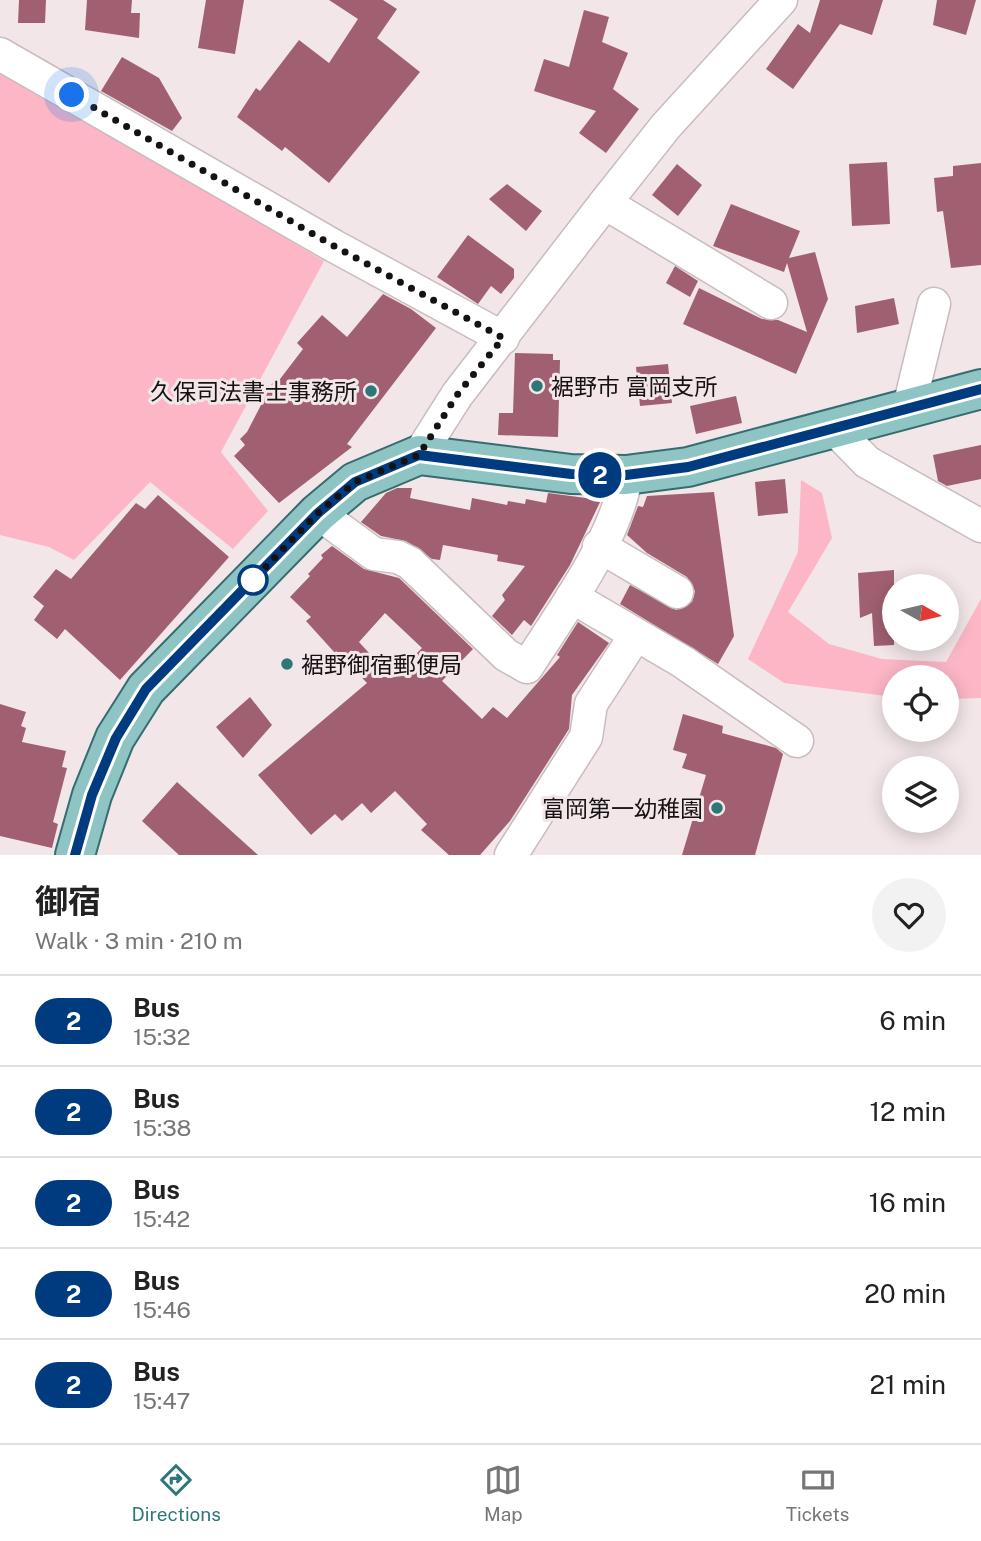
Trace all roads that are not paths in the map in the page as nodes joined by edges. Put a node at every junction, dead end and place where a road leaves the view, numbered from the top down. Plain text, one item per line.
1 (781, 0) edge
2 (0, 54) edge
3 (605, 202) junction
4 (771, 303) dead end
5 (933, 304) dead end
6 (503, 338) junction
7 (981, 388) edge
8 (909, 407) junction
9 (833, 427) junction
10 (419, 455) junction
11 (626, 475) junction
12 (318, 513) junction
13 (981, 526) edge
14 (599, 547) junction
15 (677, 592) dead end
16 (572, 597) junction
17 (635, 636) junction
18 (797, 741) dead end
19 (75, 855) edge
20 (511, 855) edge

1 - 3 street
2 - 6 street
3 - 4 street
3 - 6 street
5 - 8 street
6 - 10 street
7 - 8 main road
8 - 9 main road
9 - 11 main road
9 - 13 street
10 - 11 main road
10 - 12 main road
11 - 14 street
12 - 16 street
12 - 19 main road
14 - 15 street
14 - 16 street
16 - 17 street
17 - 18 street
17 - 20 street

